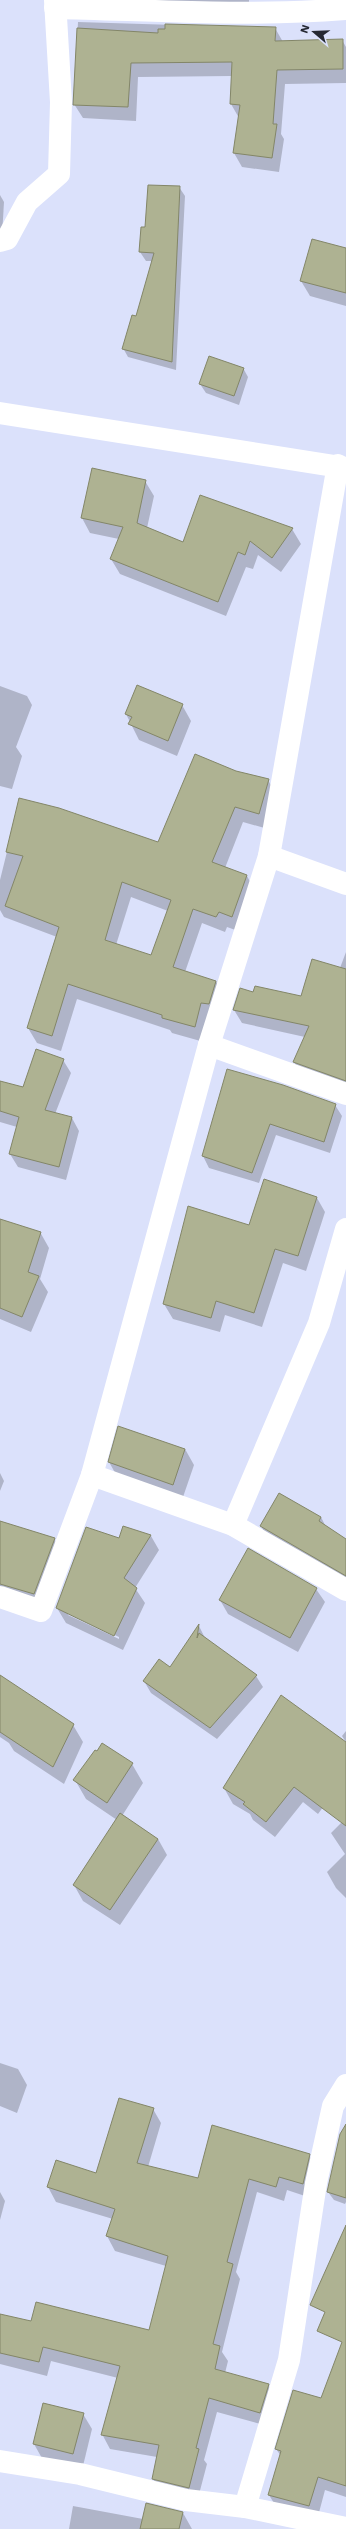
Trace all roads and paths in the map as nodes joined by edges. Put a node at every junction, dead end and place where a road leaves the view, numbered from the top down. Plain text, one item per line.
1 (55, 4) edge
2 (346, 8) edge
3 (0, 241) edge
4 (0, 413) edge
5 (342, 467) edge
6 (269, 856) junction
7 (346, 884) edge
8 (209, 1045) junction
9 (346, 1094) edge
10 (346, 1229) edge
11 (92, 1475) junction
12 (233, 1525) junction
13 (346, 1590) edge
14 (0, 1597) edge
15 (346, 2085) edge
16 (0, 2462) edge
17 (245, 2507) junction
18 (346, 2528) edge

1 - 2 street
1 - 3 street
4 - 5 street
5 - 6 street
6 - 7 street
6 - 8 street
8 - 9 street
8 - 11 street
10 - 12 street
11 - 12 street
11 - 14 street
12 - 13 street
15 - 17 street
16 - 17 street
17 - 18 street

